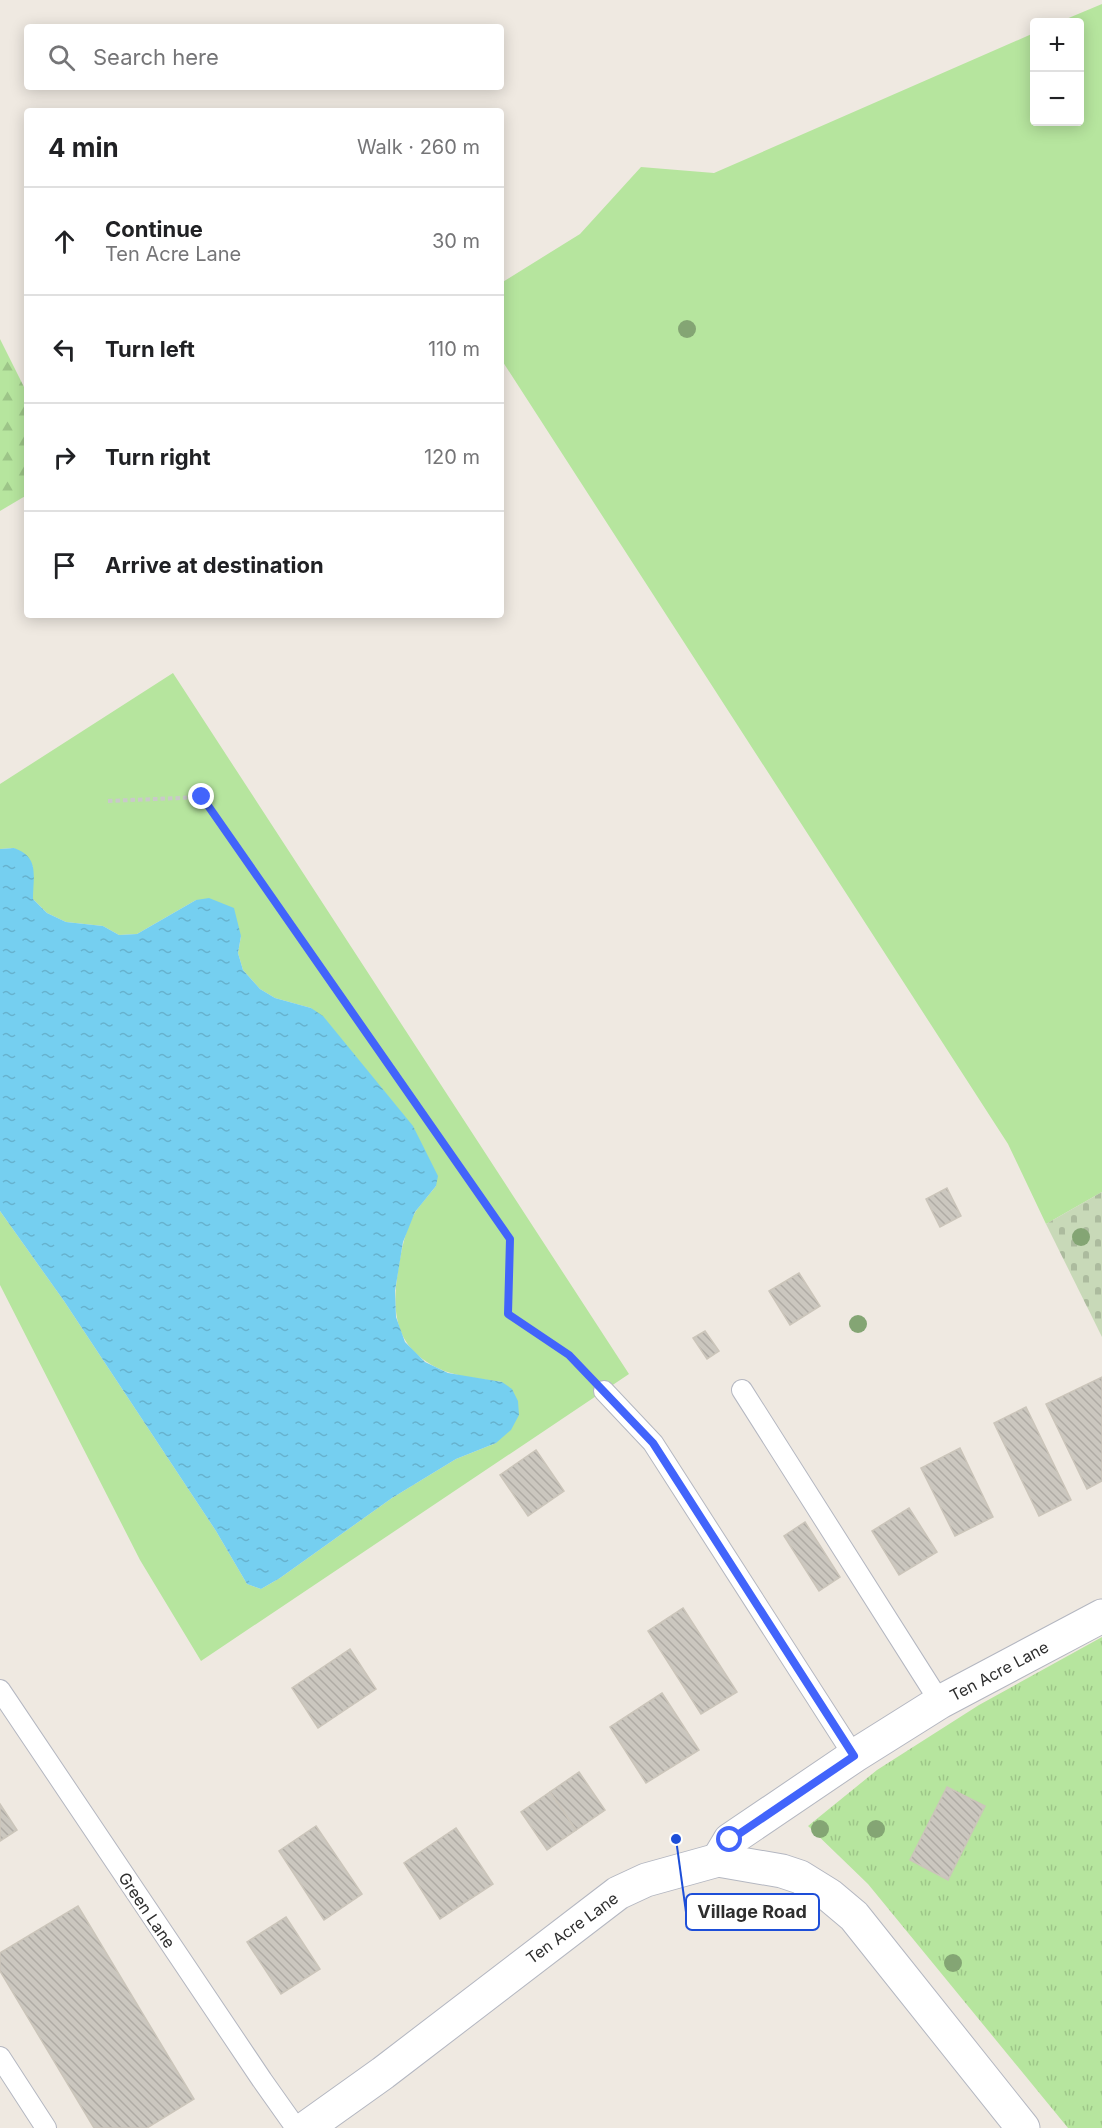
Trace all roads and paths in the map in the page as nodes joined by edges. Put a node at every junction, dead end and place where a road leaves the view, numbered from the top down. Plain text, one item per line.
1 (108, 801) dead end
2 (742, 1390) dead end
3 (604, 1391) joint
4 (1102, 1616) edge
5 (0, 1690) edge
6 (940, 1702) junction
7 (854, 1756) junction
8 (718, 1860) junction
9 (0, 2056) edge
10 (46, 2128) edge
11 (296, 2128) edge
12 (306, 2128) edge
13 (1023, 2128) edge

1 - 3 path
2 - 6 lane
3 - 7 lane
4 - 6 street, Ten Acre Lane
5 - 11 lane, Green Lane
6 - 7 street, Ten Acre Lane
7 - 8 street, Ten Acre Lane
8 - 12 street, Ten Acre Lane
8 - 13 street
9 - 10 lane

